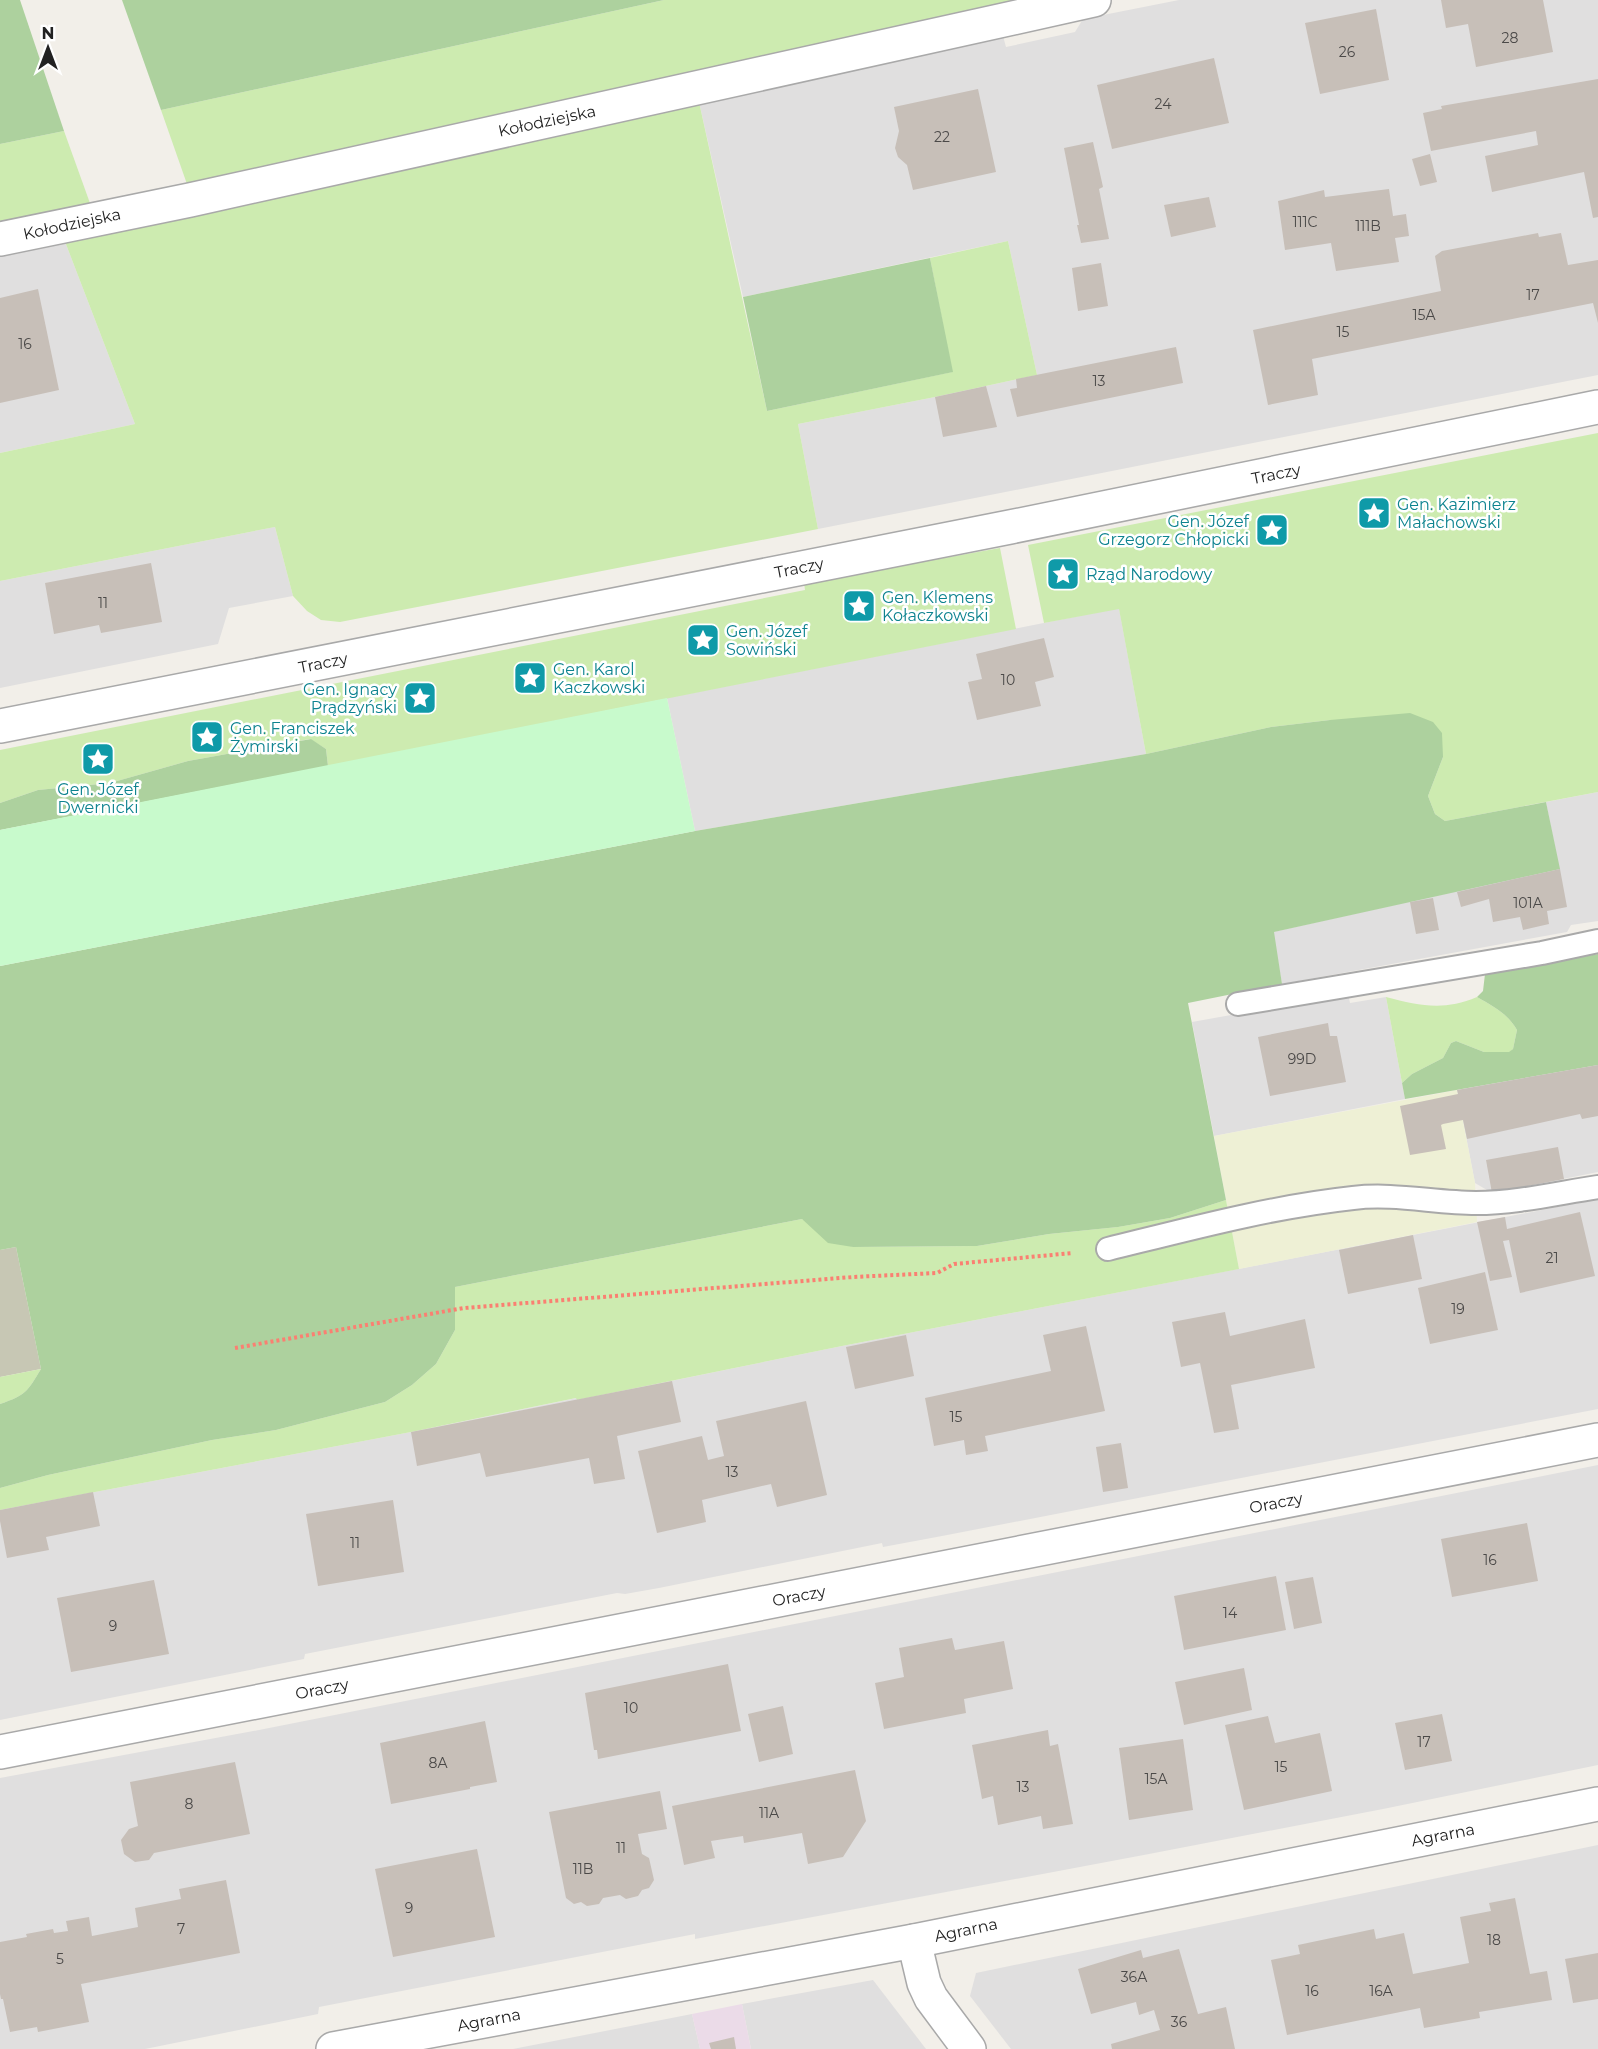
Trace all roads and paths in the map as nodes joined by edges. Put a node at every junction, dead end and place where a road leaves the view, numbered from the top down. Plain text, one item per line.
1 (1094, 0) edge
2 (0, 239) edge
3 (1598, 408) edge
4 (0, 726) edge
5 (1598, 941) edge
6 (1238, 1004) dead end
7 (1598, 1186) edge
8 (1108, 1249) joint
9 (236, 1348) dead end
10 (1598, 1440) edge
11 (0, 1752) edge
12 (1598, 1804) edge
13 (914, 1941) junction
14 (333, 2049) edge
15 (969, 2049) edge

1 - 2 street, Kołodziejska
3 - 4 street, Traczy
5 - 6 lane
7 - 8 lane
8 - 9 path
10 - 11 street, Oraczy
12 - 13 street, Agrarna
13 - 14 street, Agrarna
13 - 15 street

